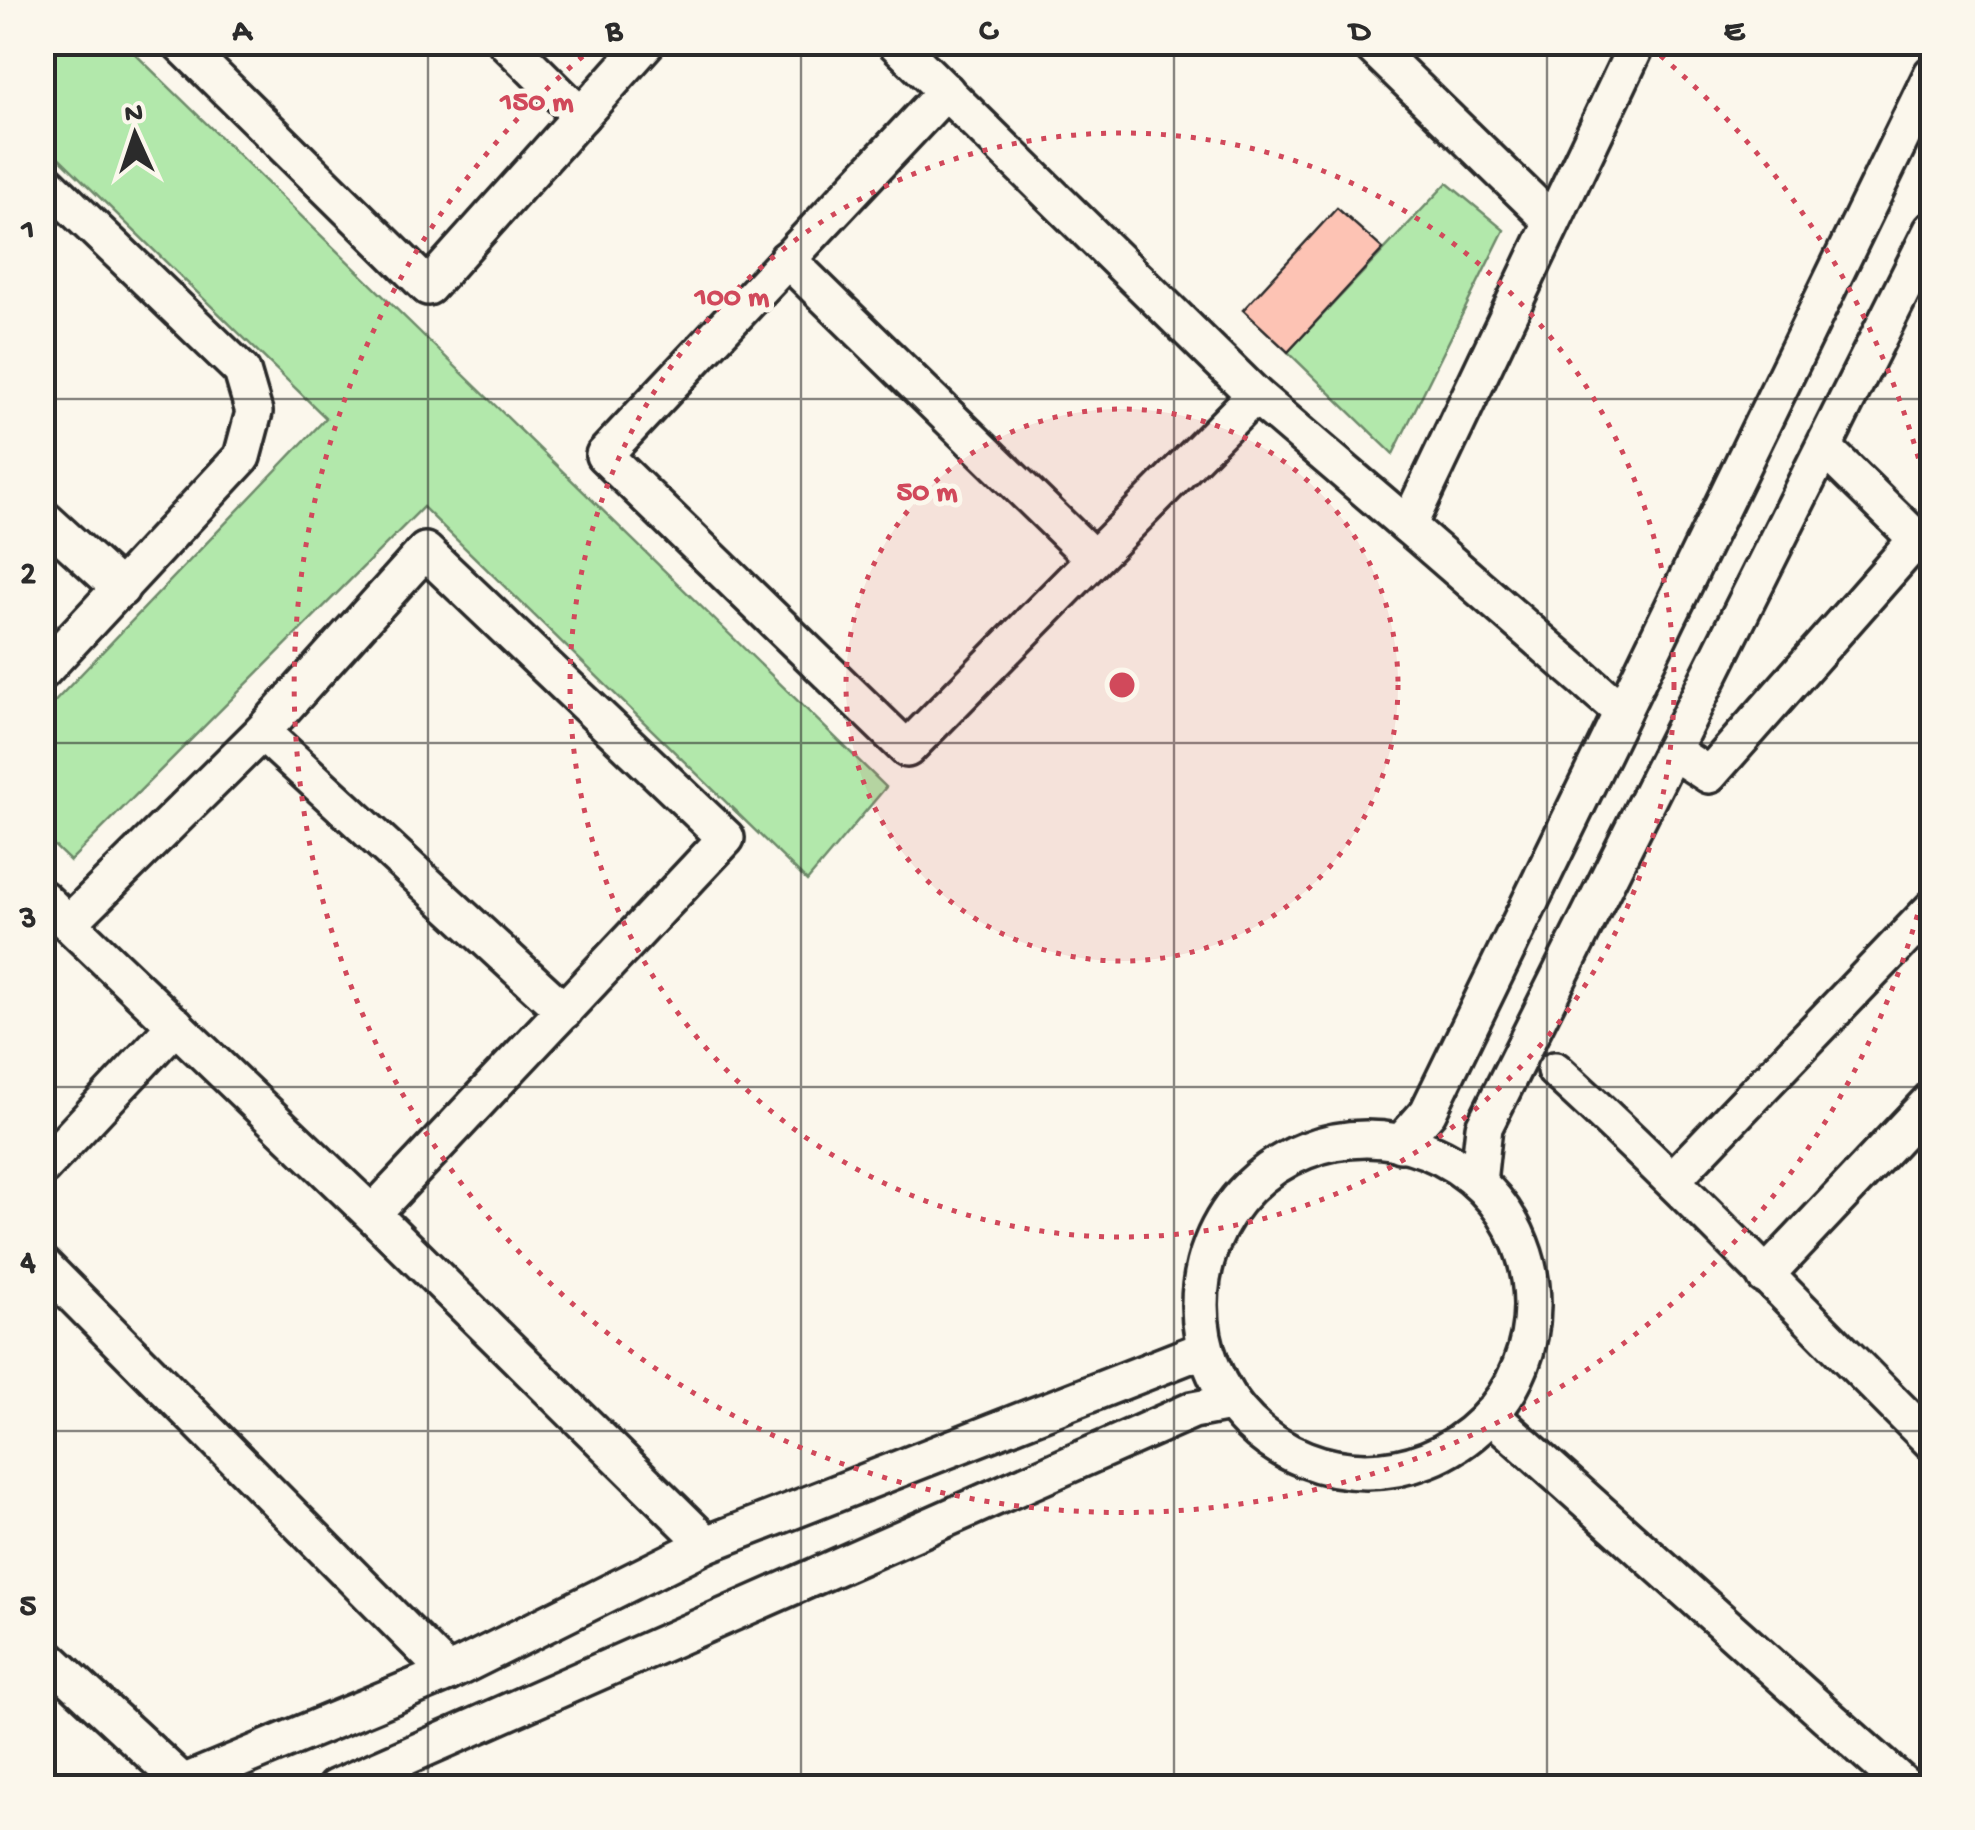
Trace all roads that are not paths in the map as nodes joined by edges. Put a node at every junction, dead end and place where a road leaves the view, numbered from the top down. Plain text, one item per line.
1 (178, 42) edge
2 (506, 42) edge
3 (647, 42) edge
4 (896, 42) edge
5 (1368, 42) edge
6 (1638, 42) edge
7 (1932, 74) edge
8 (946, 92) junction
9 (581, 116) junction
10 (42, 178) edge
11 (1551, 220) junction
12 (1932, 230) edge
13 (787, 259) junction
14 (1255, 394) junction
15 (1824, 448) junction
16 (42, 516) edge
17 (1408, 526) junction
18 (1925, 546) edge
19 (1092, 558) junction
20 (122, 589) junction
21 (42, 672) edge
22 (1622, 712) junction
23 (262, 732) junction
24 (1672, 751) junction
25 (42, 898) edge
26 (1932, 909) edge
27 (69, 923) junction
28 (564, 1011) junction
29 (176, 1026) junction
30 (1556, 1070) dead end
31 (1932, 1099) edge
32 (1400, 1144) junction
33 (42, 1168) edge
34 (1674, 1178) junction
35 (1478, 1182) junction
36 (372, 1214) junction
37 (42, 1264) edge
38 (1765, 1276) junction
39 (1205, 1348) junction
40 (1230, 1403) junction
41 (1492, 1415) junction
42 (1932, 1442) edge
43 (707, 1544) junction
44 (42, 1652) edge
45 (448, 1673) junction
46 (176, 1785) edge
47 (336, 1788) edge
48 (1907, 1788) edge

1 - 9 street
2 - 9 street
3 - 9 street
4 - 8 street
5 - 11 street
6 - 11 street
7 - 22 street
8 - 13 street
8 - 14 street
10 - 20 street
11 - 17 street
12 - 15 street
13 - 19 street
13 - 19 street
14 - 17 street
14 - 19 street
15 - 18 street
15 - 24 street
16 - 20 street
17 - 22 street
18 - 24 street
20 - 21 street
22 - 32 street
23 - 27 street
23 - 28 street
23 - 28 street
24 - 35 street
25 - 27 street
26 - 34 street
27 - 29 street
28 - 36 street
29 - 33 street
29 - 36 street
30 - 34 street
31 - 38 street
32 - 35 street
32 - 39 street
34 - 38 street
35 - 41 street
36 - 43 street
37 - 45 street
38 - 42 street
39 - 40 street
39 - 43 street
40 - 41 street
40 - 47 street
41 - 48 street
43 - 45 street
44 - 46 street
45 - 46 street

